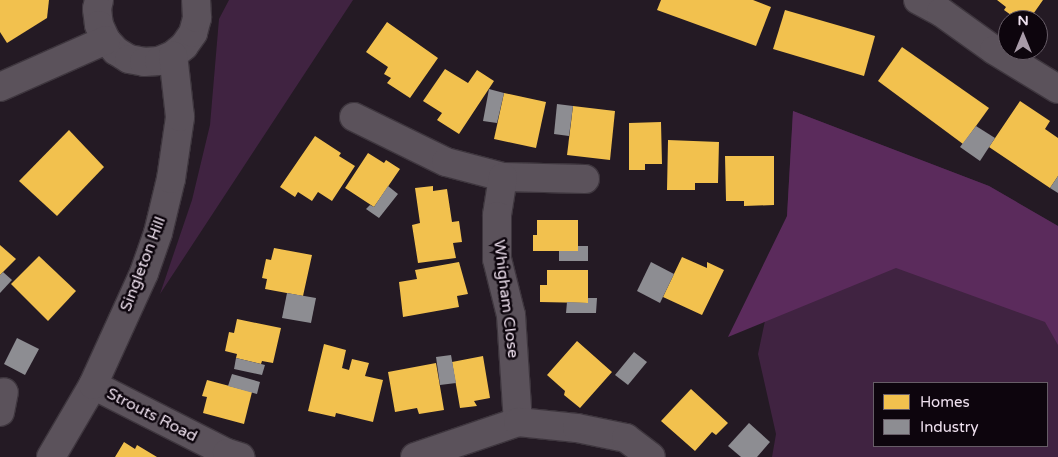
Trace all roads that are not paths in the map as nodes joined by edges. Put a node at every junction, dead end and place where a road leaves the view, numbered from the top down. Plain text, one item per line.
1 (99, 0) edge
2 (196, 0) edge
3 (918, 0) edge
4 (106, 40) junction
5 (173, 55) junction
6 (1055, 81) edge
7 (0, 87) edge
8 (354, 117) dead end
9 (503, 177) junction
10 (585, 179) dead end
11 (93, 385) junction
12 (518, 422) junction
13 (51, 457) edge
14 (240, 457) edge
15 (415, 457) edge
16 (651, 457) edge

1 - 4 street
2 - 5 street
3 - 6 street
4 - 5 street
4 - 7 street
5 - 11 street, Singleton Hill
8 - 9 street
9 - 10 street
9 - 12 street, Whigham Close
11 - 13 street, Singleton Hill
11 - 14 street, Strouts Road
12 - 15 street
12 - 16 street

